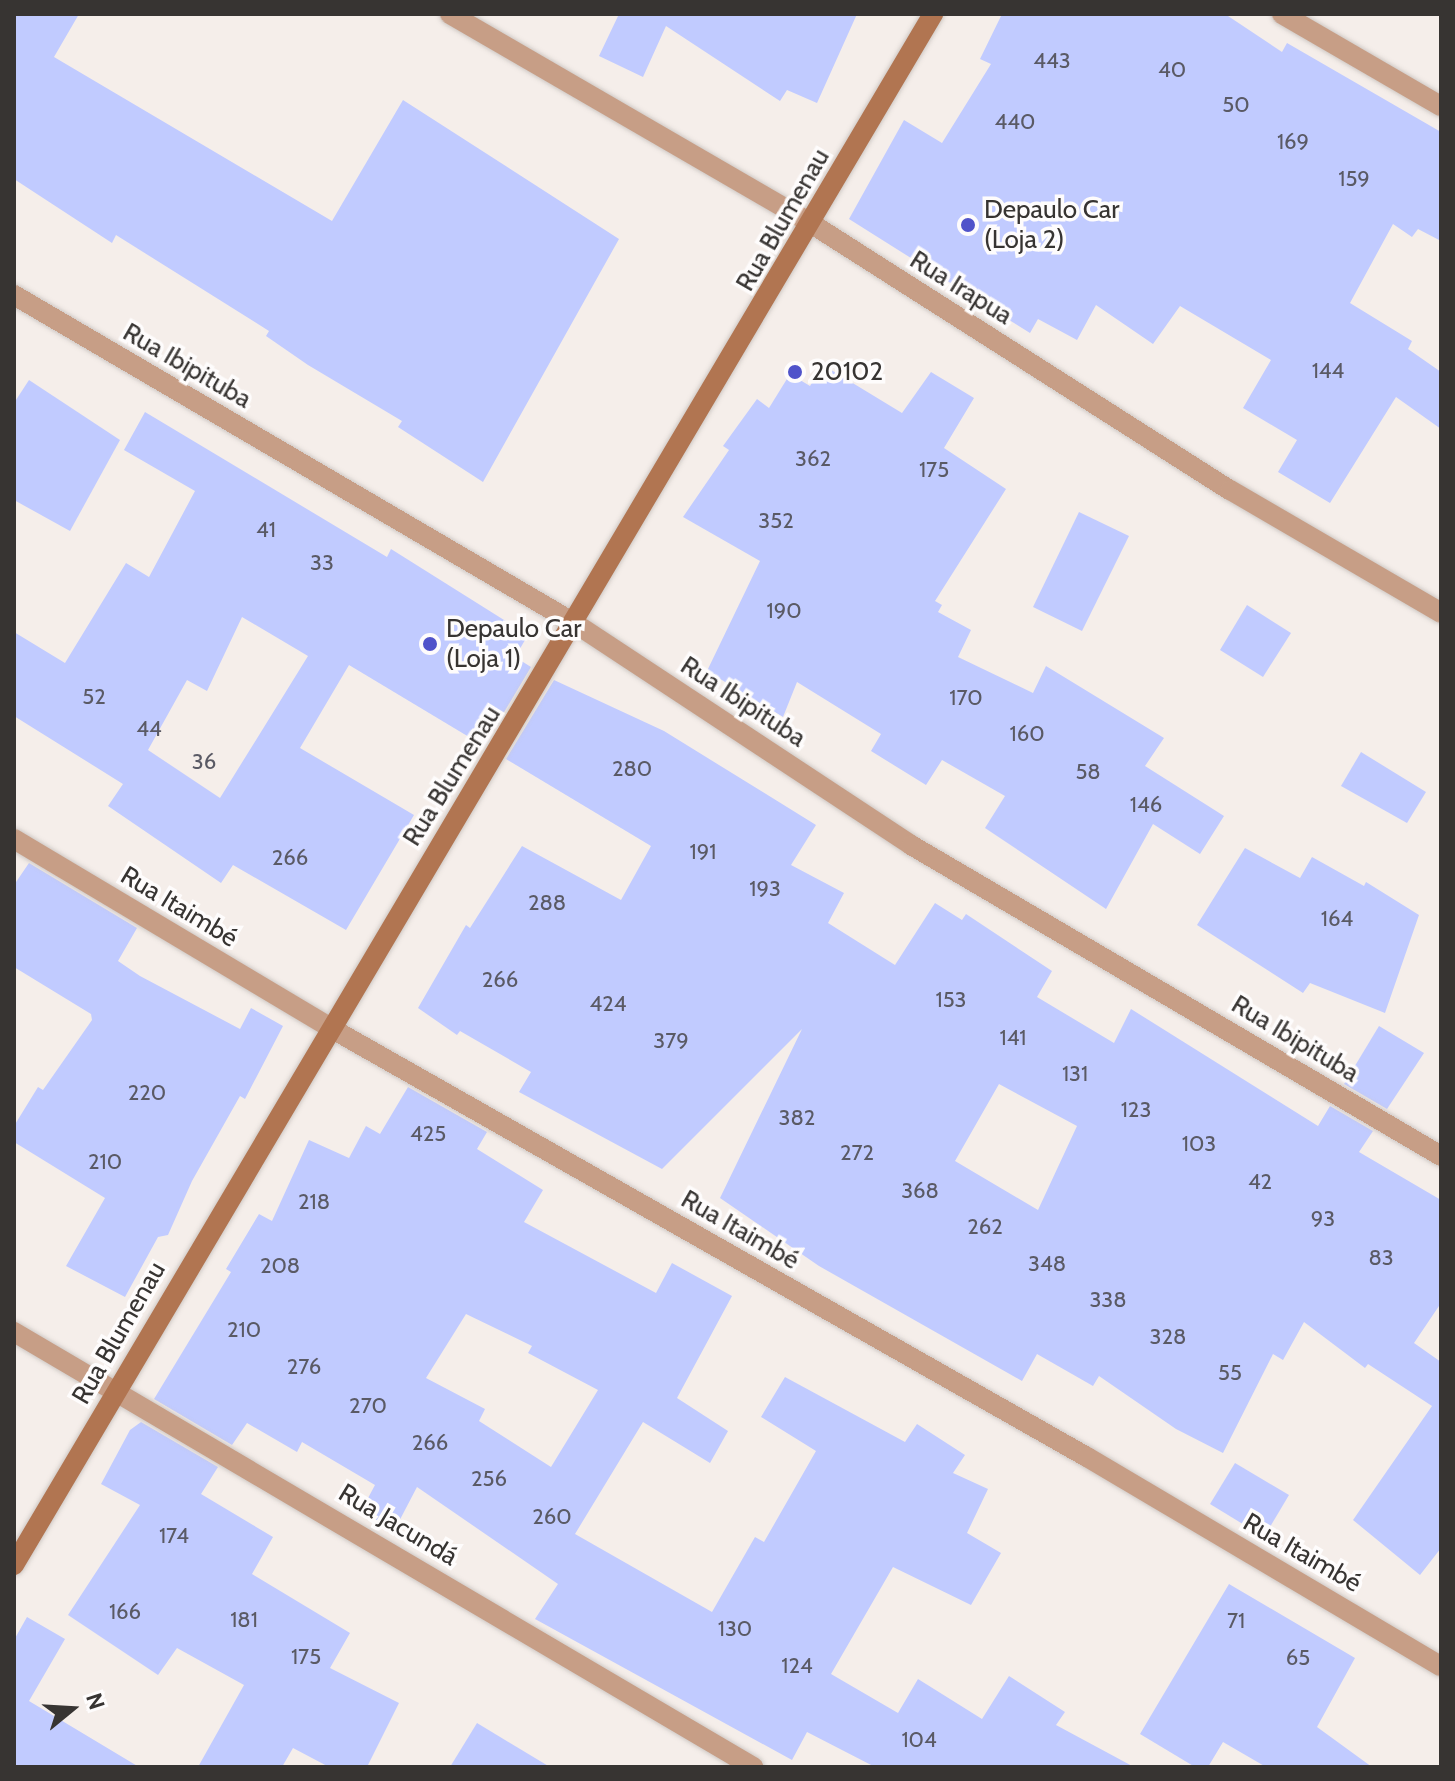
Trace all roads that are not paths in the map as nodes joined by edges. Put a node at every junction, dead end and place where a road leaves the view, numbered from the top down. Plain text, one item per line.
1 (450, 14) edge
2 (933, 14) edge
3 (1282, 14) edge
4 (1441, 106) edge
5 (812, 224) junction
6 (14, 295) edge
7 (1441, 613) edge
8 (576, 624) junction
9 (14, 839) edge
10 (329, 1027) junction
11 (1441, 1156) edge
12 (14, 1332) edge
13 (115, 1389) junction
14 (14, 1565) edge
15 (1441, 1666) edge
16 (753, 1767) edge

1 - 5 street, Rua Irapua
2 - 5 main road, Rua Blumenau
3 - 4 street
5 - 7 street, Rua Irapua
5 - 8 main road, Rua Blumenau
6 - 8 street, Rua Ibipituba
8 - 10 main road, Rua Blumenau
8 - 11 street, Rua Ibipituba
9 - 10 street, Rua Itaimbé
10 - 13 main road, Rua Blumenau
10 - 15 street, Rua Itaimbé
12 - 13 street, Rua Jacundá
13 - 14 main road, Rua Blumenau
13 - 16 street, Rua Jacundá

